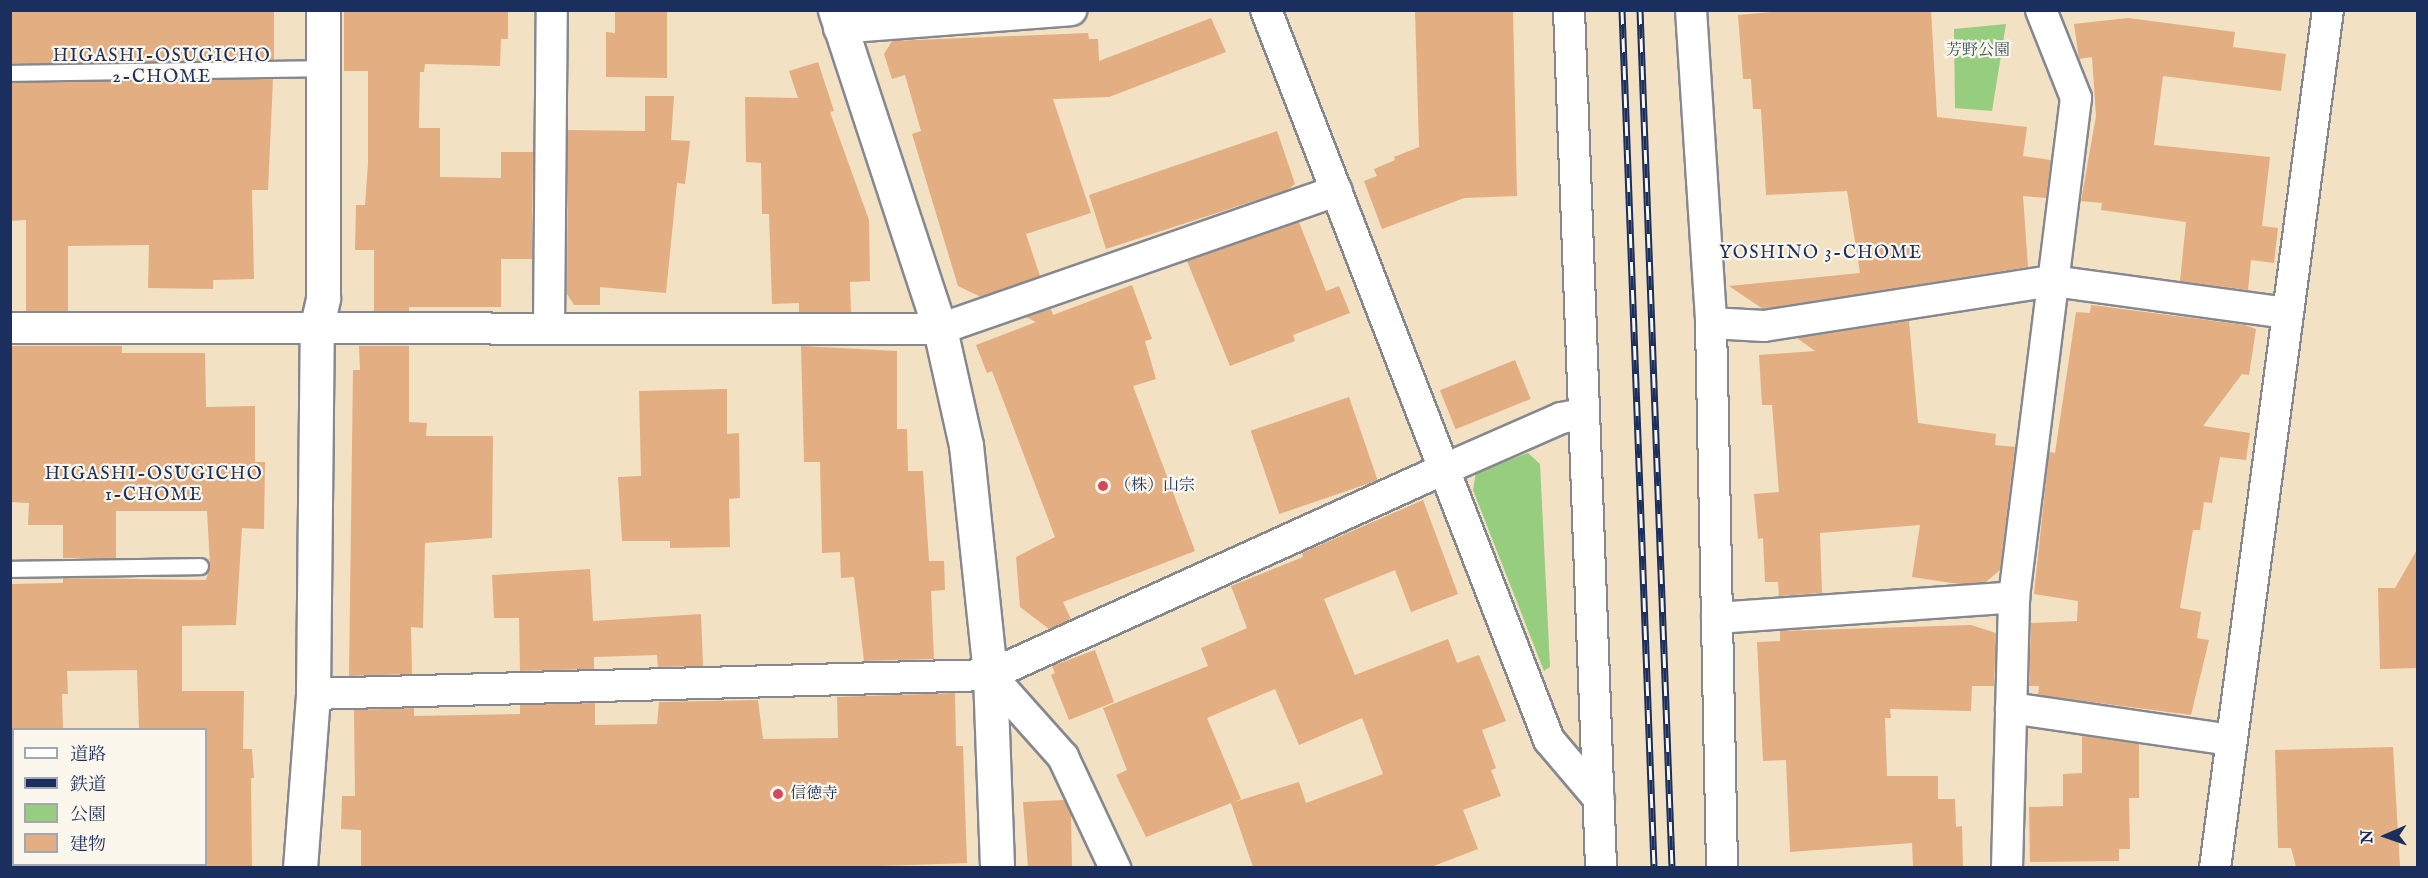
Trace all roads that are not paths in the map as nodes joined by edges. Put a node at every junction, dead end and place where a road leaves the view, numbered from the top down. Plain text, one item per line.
1 (323, 10) edge
2 (552, 10) edge
3 (1071, 10) edge
4 (1266, 10) edge
5 (1569, 10) edge
6 (1690, 10) edge
7 (2041, 10) edge
8 (2328, 10) edge
9 (837, 19) edge
10 (324, 68) junction
11 (10, 73) edge
12 (1337, 191) junction
13 (2053, 281) junction
14 (2288, 313) junction
15 (1711, 323) junction
16 (317, 326) junction
17 (549, 326) junction
18 (10, 328) edge
19 (940, 328) junction
20 (1584, 414) junction
21 (1445, 469) junction
22 (200, 566) dead end
23 (10, 569) edge
24 (2014, 597) junction
25 (1717, 618) junction
26 (990, 675) junction
27 (313, 694) junction
28 (2011, 708) junction
29 (2231, 740) junction
30 (1599, 799) junction
31 (300, 867) edge
32 (997, 867) edge
33 (1115, 867) edge
34 (1601, 867) edge
35 (1722, 867) edge
36 (2007, 867) edge
37 (2215, 867) edge

1 - 10 street
2 - 17 street
3 - 9 street
4 - 12 street
5 - 20 street
6 - 15 street
7 - 13 street
8 - 14 street
9 - 19 street
10 - 11 lane
10 - 16 street
12 - 19 street
12 - 21 street
13 - 14 street
13 - 15 street
13 - 24 street
14 - 29 street
15 - 25 street
16 - 17 street
16 - 18 street
16 - 27 street
17 - 19 street
19 - 26 street
20 - 21 street
20 - 30 street
21 - 26 street
21 - 30 street
22 - 23 lane
24 - 25 street
24 - 28 street
25 - 35 street
26 - 27 street
26 - 32 street
26 - 33 street
27 - 31 street
28 - 29 street
28 - 36 street
29 - 37 street
30 - 34 street

